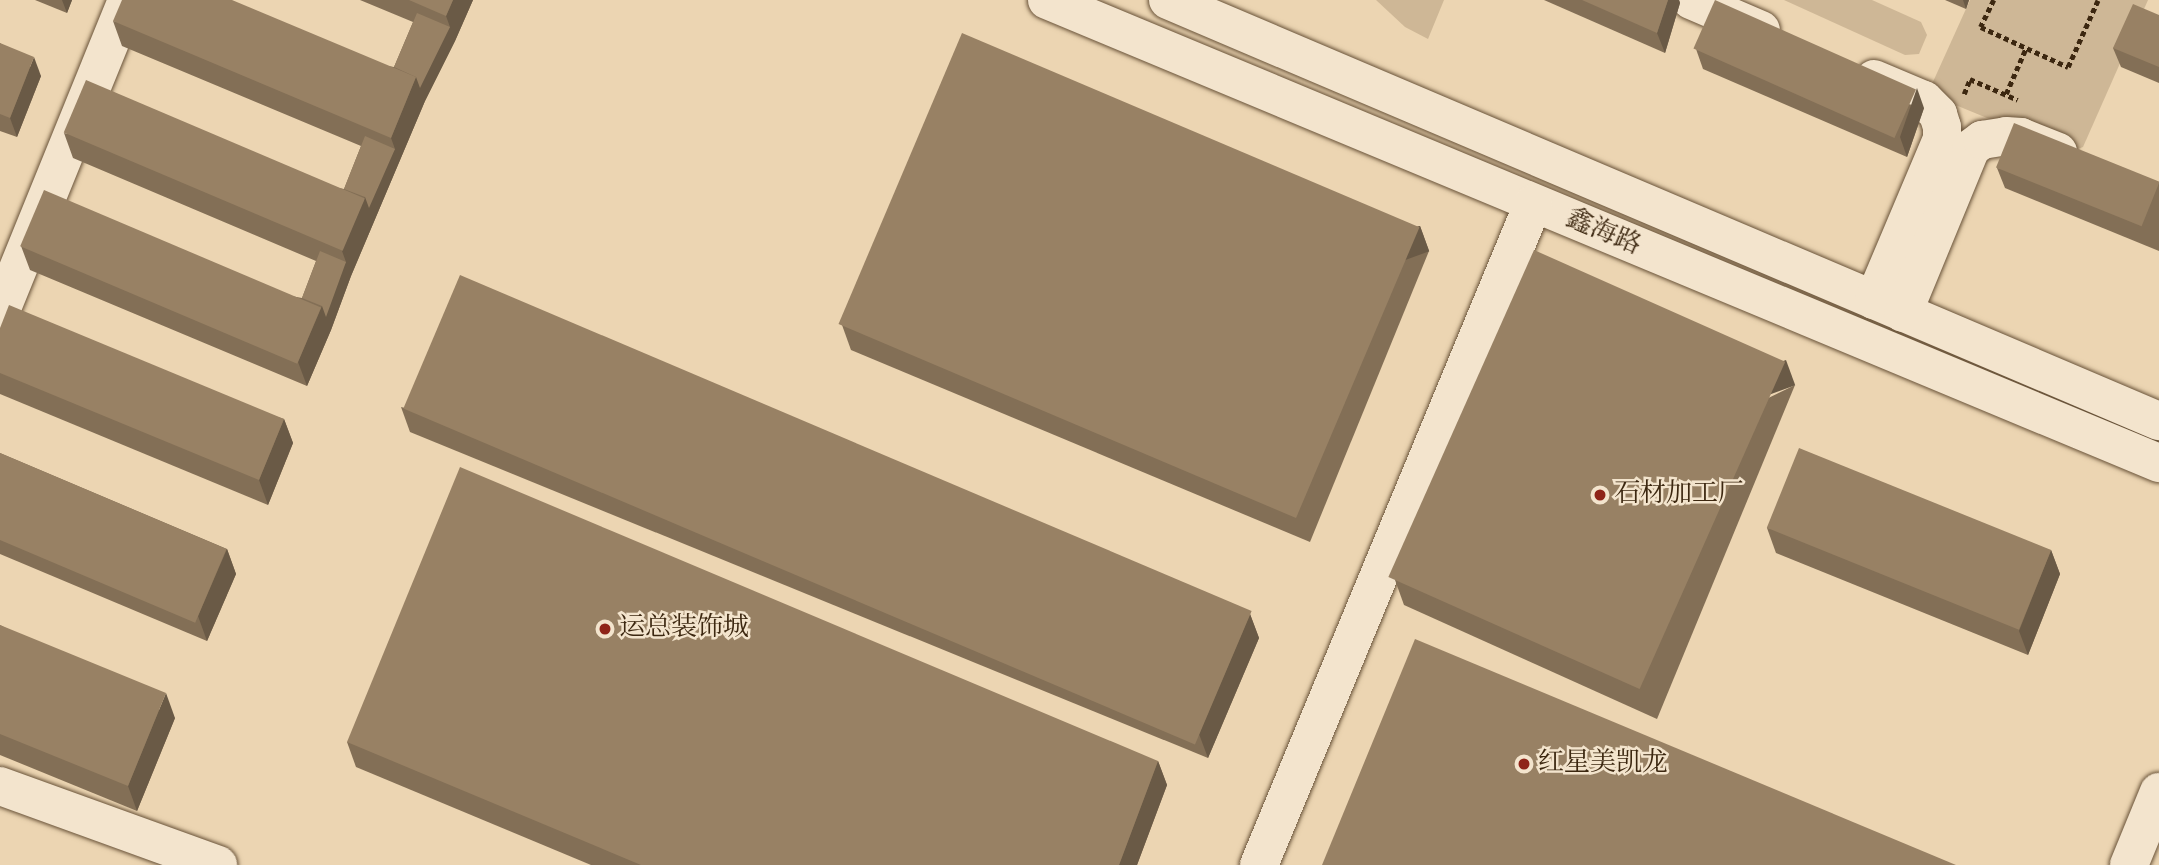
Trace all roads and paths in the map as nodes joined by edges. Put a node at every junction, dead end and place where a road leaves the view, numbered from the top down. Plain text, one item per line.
1 (127, 0) edge
2 (1047, 0) edge
3 (1168, 0) edge
4 (1691, 0) edge
5 (1994, 0) edge
6 (2098, 0) edge
7 (1790, 43) edge
8 (2026, 48) junction
9 (1839, 64) edge
10 (2006, 94) dead end
11 (2088, 164) edge
12 (1534, 204) junction
13 (1889, 307) junction
14 (0, 313) edge
15 (2159, 421) edge
16 (2159, 463) edge
17 (0, 786) edge
18 (2159, 792) edge
19 (218, 865) edge
20 (1259, 865) edge
21 (2129, 865) edge

1 - 14 street
2 - 12 street, 鑫海路
3 - 13 street, 鑫海路
4 - 7 street
5 - 8 path
6 - 8 path
8 - 10 path
9 - 13 street
11 - 13 street
12 - 16 street, 鑫海路
12 - 20 street
13 - 15 street, 鑫海路
17 - 19 street
18 - 21 street

